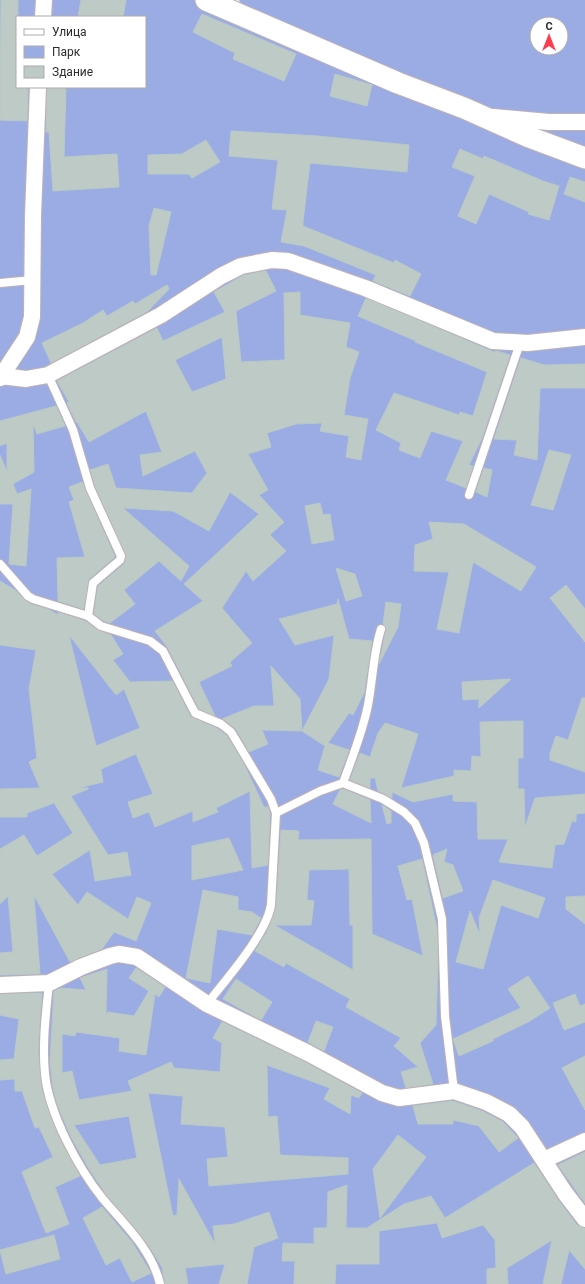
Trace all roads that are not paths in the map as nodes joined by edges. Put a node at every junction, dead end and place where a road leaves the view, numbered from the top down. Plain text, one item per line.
1 (44, 0) edge
2 (218, 2) edge
3 (44, 16) edge
4 (38, 88) edge
5 (481, 117) junction
6 (585, 122) edge
7 (585, 158) edge
8 (33, 280) junction
9 (0, 283) edge
10 (585, 337) edge
11 (520, 343) junction
12 (48, 375) junction
13 (1, 377) edge
14 (469, 495) dead end
15 (0, 564) edge
16 (88, 616) junction
17 (381, 629) dead end
18 (344, 784) junction
19 (276, 813) junction
20 (49, 983) junction
21 (0, 984) edge
22 (207, 1004) junction
23 (454, 1091) junction
24 (585, 1141) edge
25 (544, 1160) junction
26 (585, 1219) edge
27 (160, 1284) edge

1 - 3 street
2 - 5 street
4 - 8 street
5 - 6 street
5 - 7 street
8 - 9 lane
8 - 13 street
10 - 11 street
11 - 12 street
11 - 14 lane
12 - 13 street
12 - 16 lane
15 - 16 lane
16 - 19 lane
17 - 18 lane
18 - 19 lane
18 - 23 lane
19 - 22 lane
20 - 21 street
20 - 22 street
20 - 27 lane
22 - 23 street
23 - 25 street
24 - 25 street
25 - 26 street

